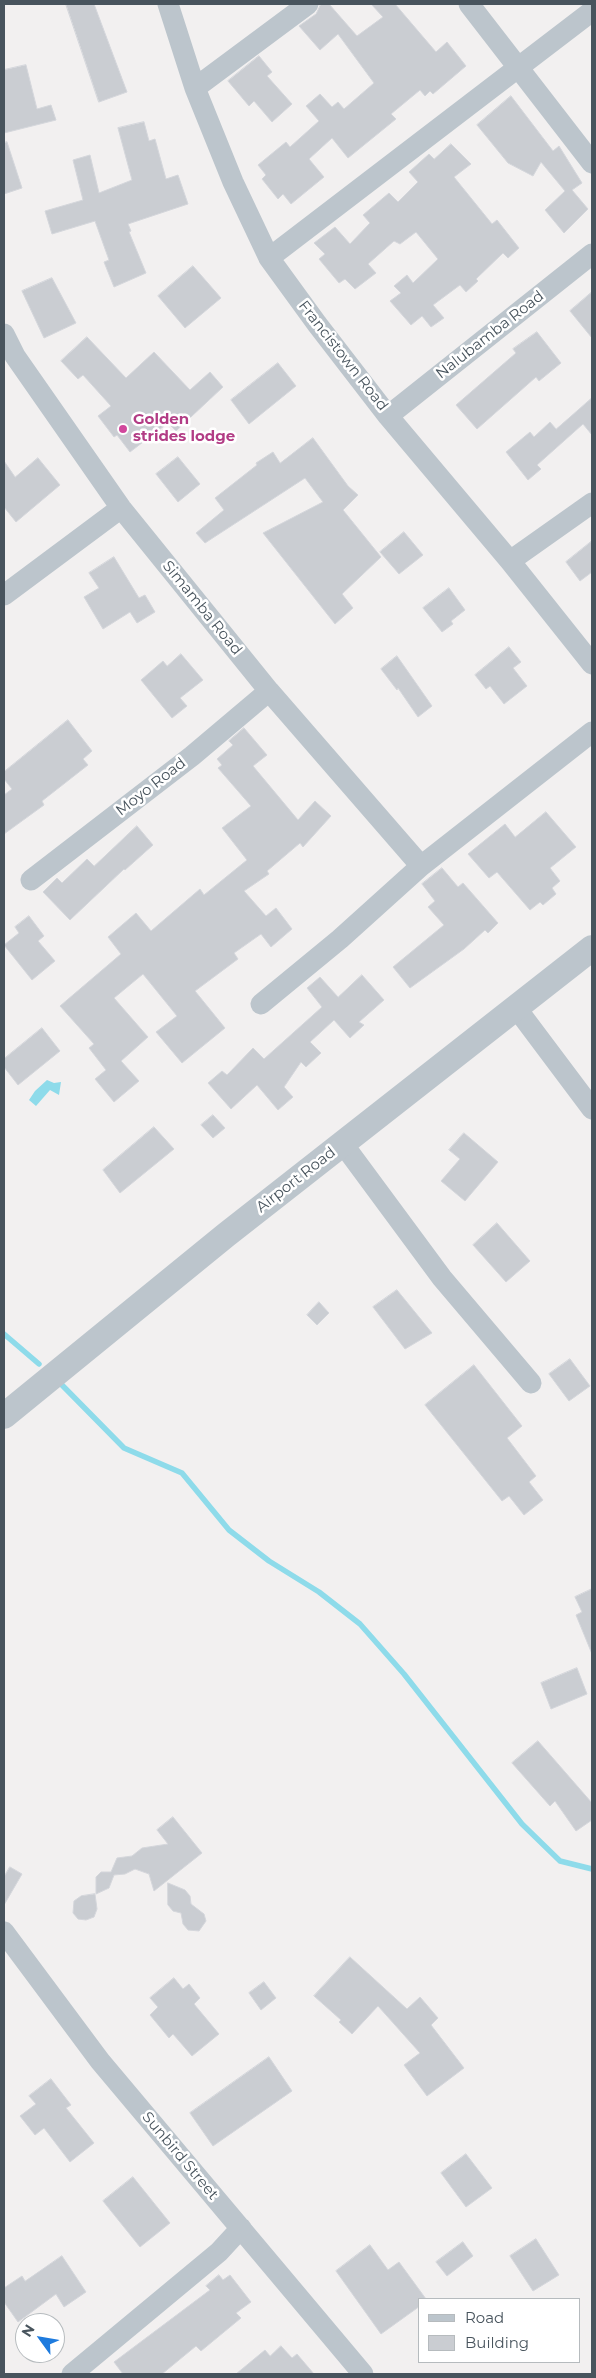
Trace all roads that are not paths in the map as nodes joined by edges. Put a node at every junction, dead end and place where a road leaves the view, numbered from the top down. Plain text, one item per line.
1 (168, 4) edge
2 (308, 4) edge
3 (469, 4) edge
4 (592, 11) edge
5 (519, 68) junction
6 (195, 88) junction
7 (592, 163) edge
8 (592, 254) edge
9 (270, 258) junction
10 (4, 334) edge
11 (388, 416) junction
12 (592, 503) edge
13 (121, 508) junction
14 (510, 561) junction
15 (4, 595) edge
16 (592, 664) edge
17 (269, 691) junction
18 (592, 732) edge
19 (421, 866) junction
20 (31, 880) dead end
21 (592, 948) edge
22 (261, 1004) dead end
23 (517, 1009) junction
24 (592, 1109) edge
25 (343, 1144) junction
26 (531, 1383) dead end
27 (4, 1416) edge
28 (4, 1932) edge
29 (241, 2228) junction
30 (72, 2374) edge
31 (363, 2374) edge

1 - 6 street, Francistown Road
2 - 6 street
3 - 5 street
4 - 5 street
5 - 7 street
5 - 9 street
6 - 9 street, Francistown Road
8 - 11 street, Nalubamba Road
9 - 11 street, Francistown Road
10 - 13 street, Simamba Road
11 - 14 street, Francistown Road
12 - 14 street
13 - 15 street
13 - 17 street, Simamba Road
14 - 16 street, Francistown Road
17 - 19 street, Simamba Road
17 - 20 street, Moyo Road
18 - 19 street
19 - 22 street
21 - 23 street, Airport Road
23 - 24 street
23 - 25 street, Airport Road
25 - 26 street
25 - 27 street, Airport Road
28 - 29 street, Sunbird Street
29 - 30 street
29 - 31 street, Sunbird Street

